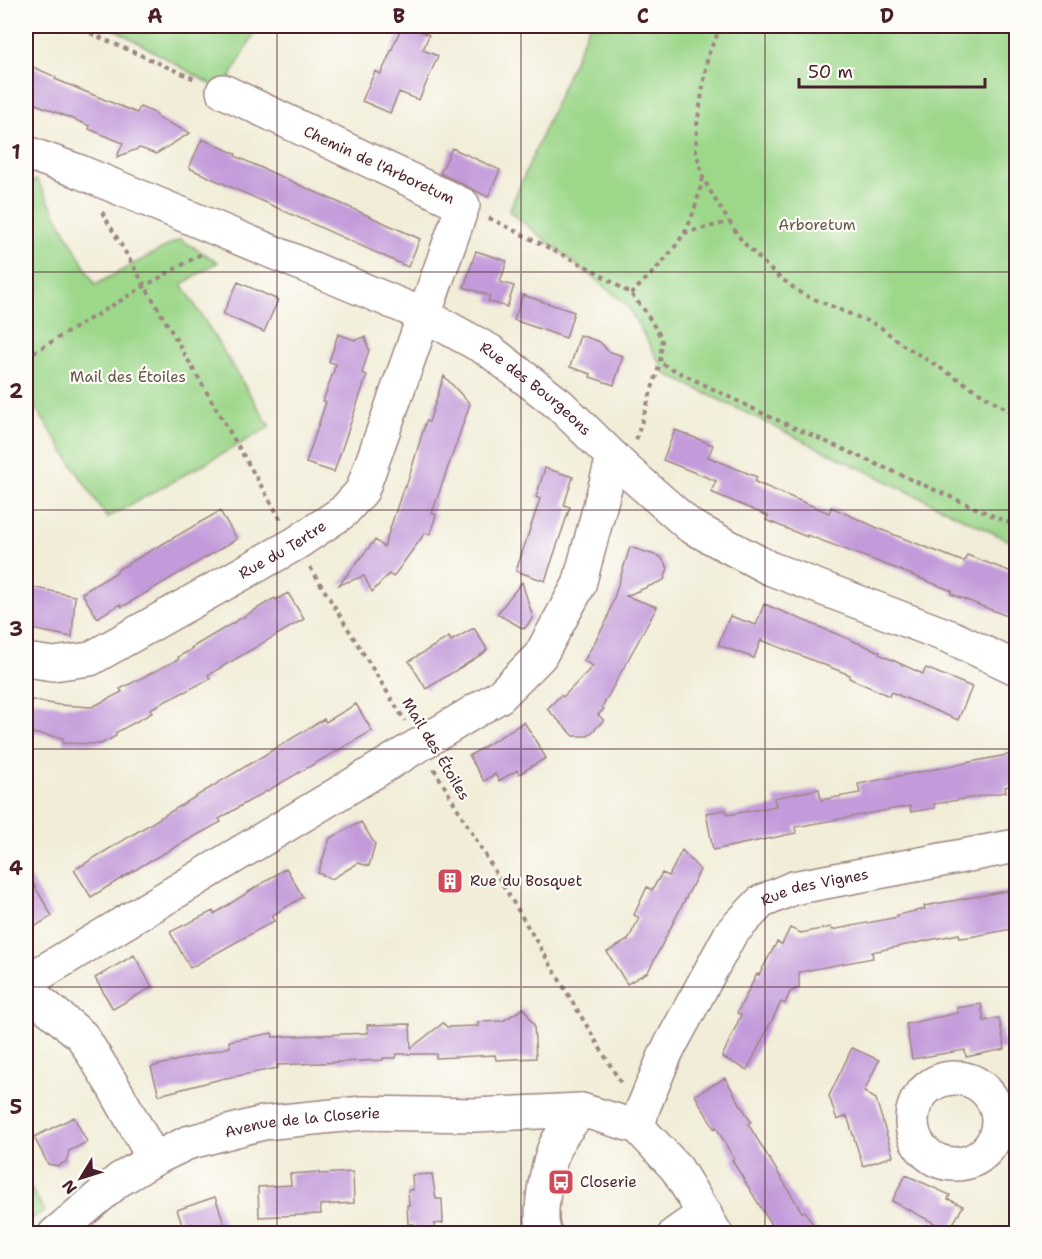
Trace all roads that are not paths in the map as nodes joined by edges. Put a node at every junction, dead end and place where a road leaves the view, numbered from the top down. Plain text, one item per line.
1 (223, 91) road end
2 (26, 154) edge
3 (424, 315) junction
4 (619, 463) junction
5 (26, 660) edge
6 (1017, 668) edge
7 (1017, 846) edge
8 (26, 982) edge
9 (26, 990) edge
10 (581, 1110) junction
11 (638, 1127) junction
12 (154, 1160) junction
13 (711, 1223) edge
14 (54, 1233) edge
15 (545, 1233) edge
16 (675, 1233) edge

1 - 3 street, Chemin de l'Arboretum
2 - 3 street, Rue des Bourgeons
3 - 4 street, Rue des Bourgeons
3 - 5 street, Rue du Tertre
4 - 6 street, Rue des Bourgeons
4 - 8 street
7 - 11 street, Rue des Vignes
9 - 12 street
10 - 11 street, Avenue de la Closerie
10 - 12 street, Avenue de la Closerie
10 - 15 street
11 - 13 street
12 - 14 street, Avenue de la Closerie
13 - 16 street

